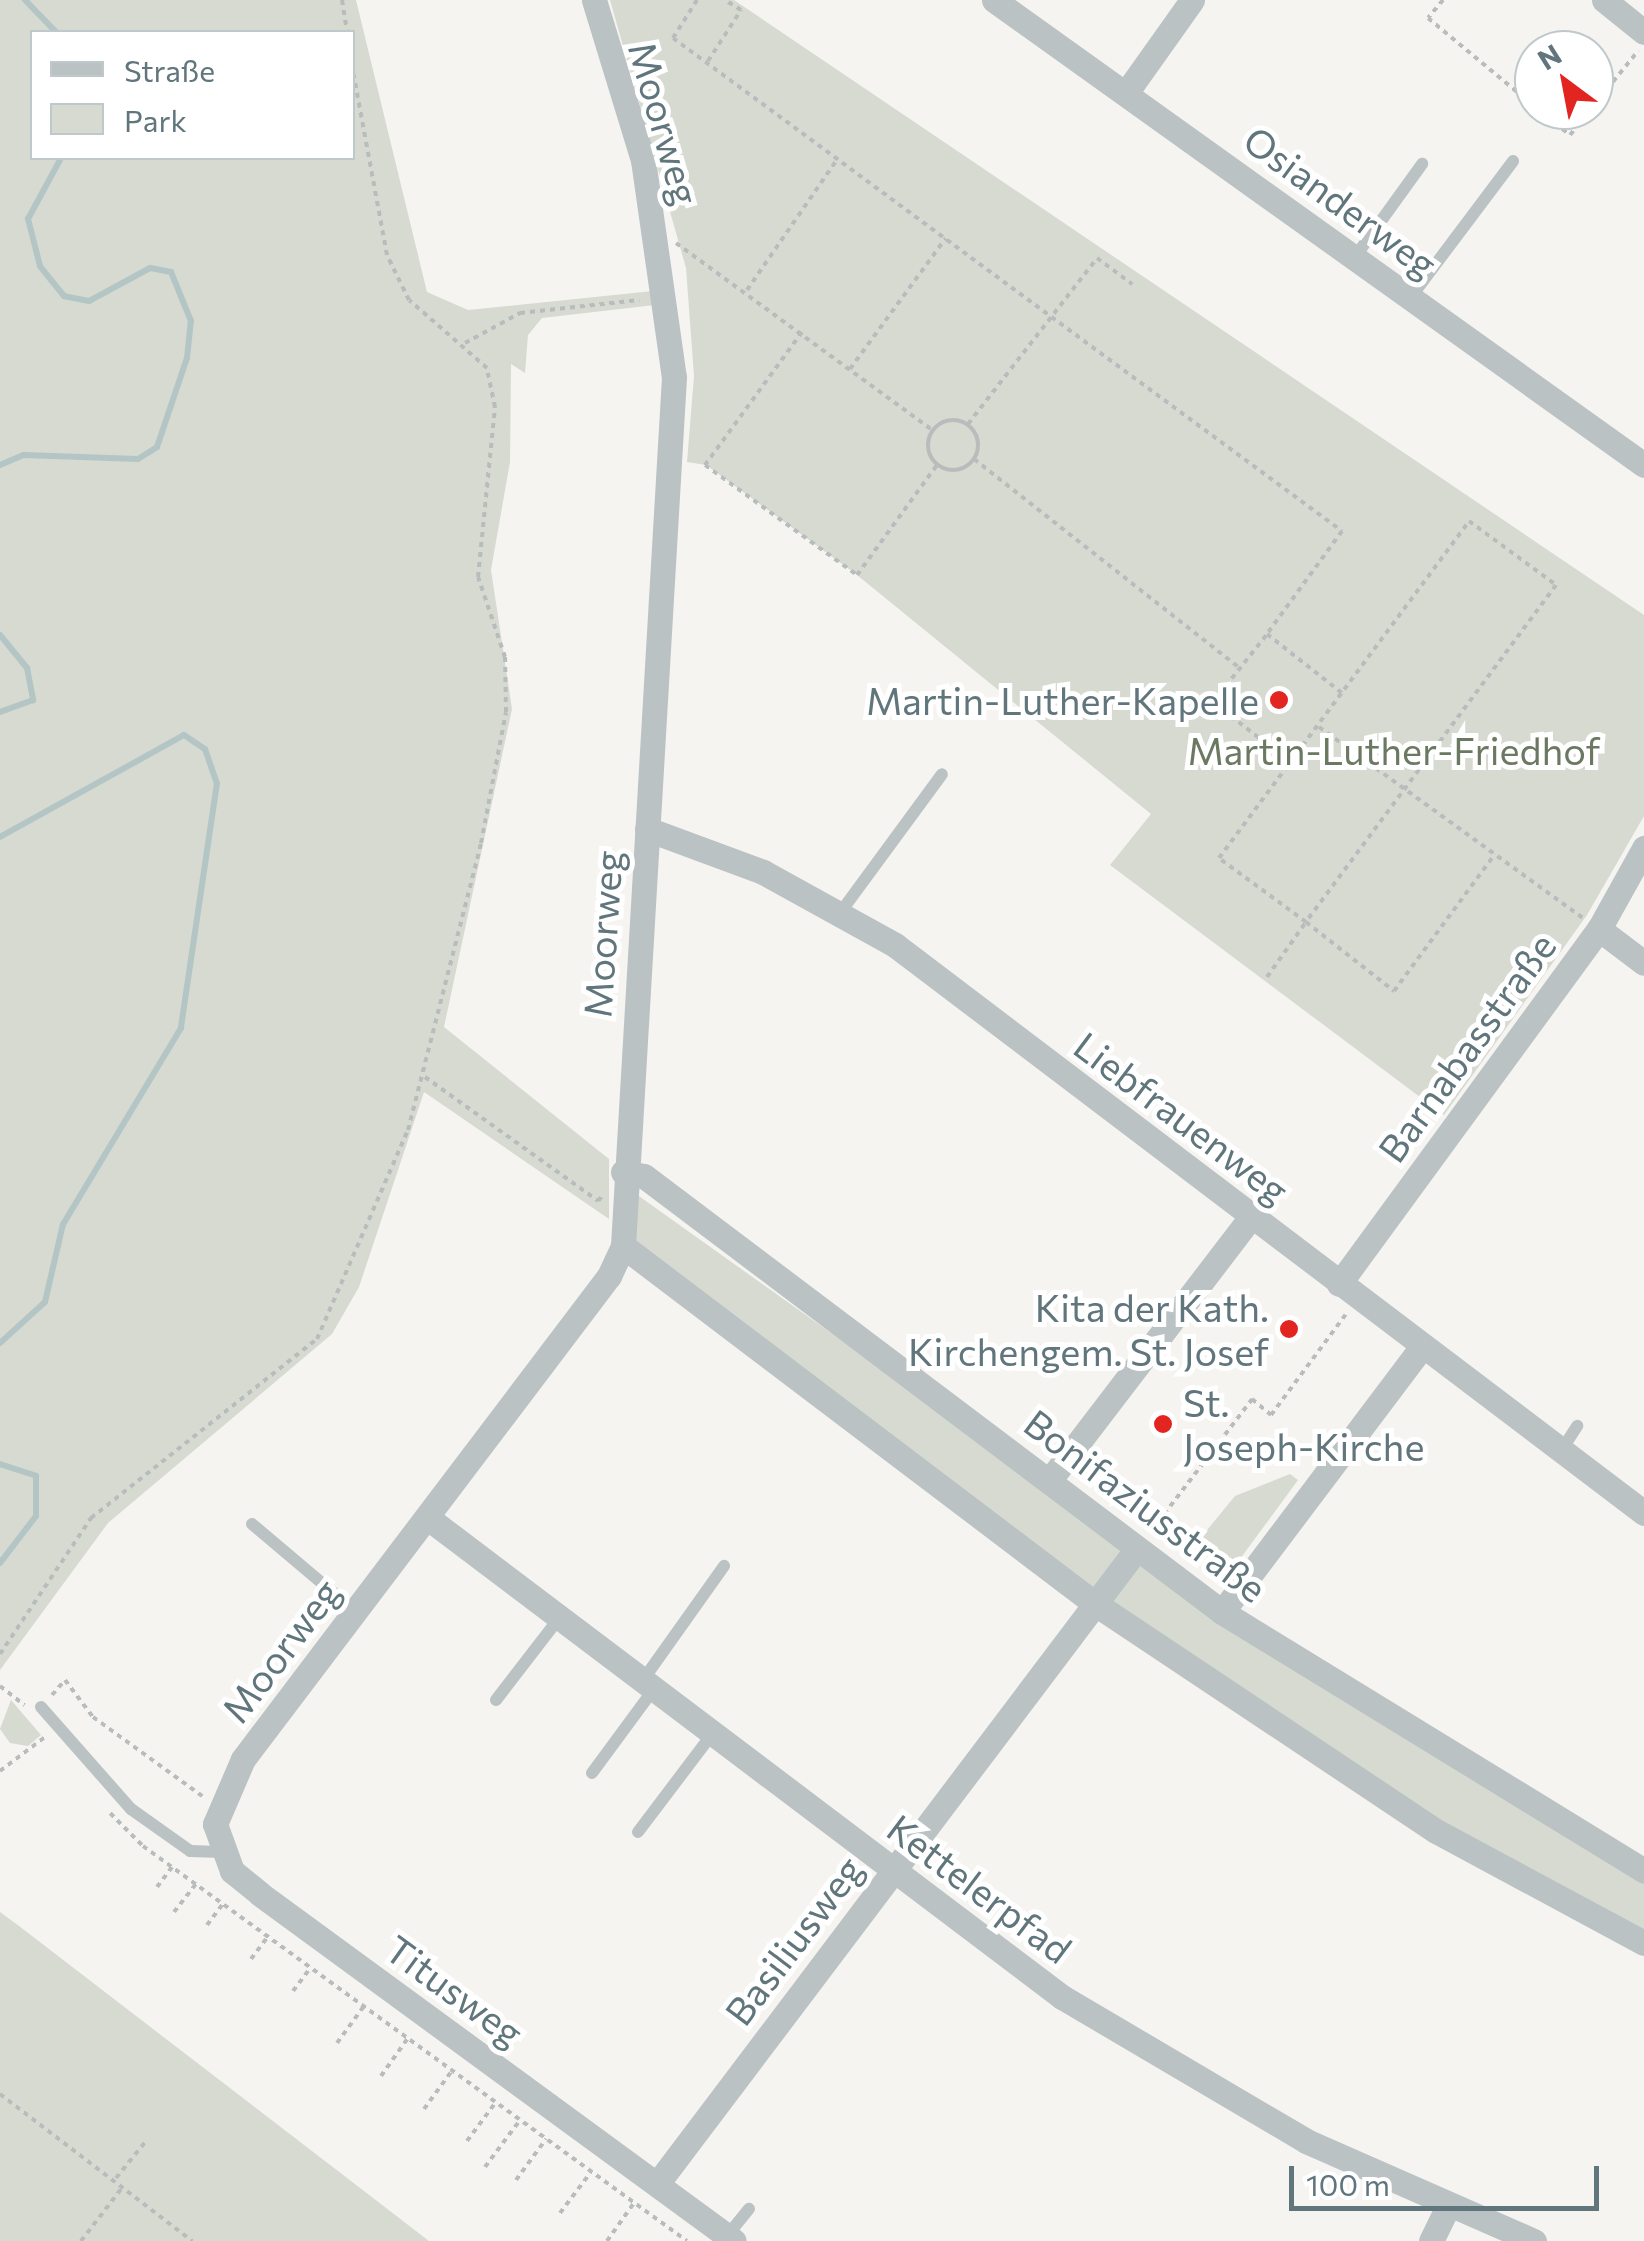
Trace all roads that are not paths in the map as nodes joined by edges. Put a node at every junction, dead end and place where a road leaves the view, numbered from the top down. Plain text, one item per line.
1 (594, 0) edge
2 (994, 0) edge
3 (1192, 0) edge
4 (1604, 0) edge
5 (1644, 32) edge
6 (1126, 93) junction
7 (1513, 160) dead end
8 (1422, 164) dead end
9 (1355, 258) junction
10 (1410, 297) junction
11 (1644, 465) edge
12 (942, 774) dead end
13 (648, 829) junction
14 (1644, 848) edge
15 (840, 913) junction
16 (1598, 929) junction
17 (1644, 963) edge
18 (623, 1172) junction
19 (1251, 1217) junction
20 (622, 1246) junction
21 (1348, 1291) junction
22 (1422, 1347) junction
23 (1577, 1426) dead end
24 (1561, 1450) junction
25 (1049, 1480) junction
26 (1644, 1512) edge
27 (428, 1518) junction
28 (252, 1524) dead end
29 (1135, 1551) junction
30 (724, 1566) dead end
31 (1094, 1603) junction
32 (356, 1612) junction
33 (1222, 1612) junction
34 (560, 1617) junction
35 (649, 1684) junction
36 (496, 1700) dead end
37 (41, 1707) road end
38 (713, 1733) junction
39 (592, 1773) dead end
40 (638, 1832) dead end
41 (221, 1852) junction
42 (893, 1870) junction
43 (1644, 1871) edge
44 (1644, 1942) edge
45 (657, 2184) junction
46 (1447, 2208) junction
47 (748, 2209) dead end
48 (731, 2239) edge
49 (1431, 2241) edge
50 (1534, 2241) edge

1 - 13 street, Moorweg
2 - 6 street, Osianderweg
3 - 6 street
4 - 5 street
6 - 9 street, Osianderweg
7 - 10 lane
8 - 9 lane
9 - 10 street, Osianderweg
10 - 11 street, Osianderweg
12 - 15 lane
13 - 15 street, Liebfrauenweg
13 - 18 street, Moorweg
14 - 16 street, Barnabasstraße
15 - 19 street, Liebfrauenweg
16 - 17 street
16 - 21 street, Barnabasstraße
18 - 20 street, Moorweg
18 - 25 street, Bonifaziusstraße
19 - 21 street, Liebfrauenweg
19 - 25 street
20 - 27 street, Moorweg
20 - 31 street
21 - 22 street, Liebfrauenweg
22 - 24 street, Liebfrauenweg
22 - 33 street
23 - 24 lane
24 - 26 street, Liebfrauenweg
25 - 29 street, Bonifaziusstraße
27 - 32 street, Moorweg
27 - 34 street, Kettelerpfad
28 - 32 lane
29 - 31 street, Basiliusweg
29 - 33 street, Bonifaziusstraße
30 - 35 lane
31 - 42 street, Basiliusweg
31 - 44 street
32 - 41 street, Moorweg
33 - 43 street, Bonifaziusstraße
34 - 35 street, Kettelerpfad
34 - 36 lane
35 - 38 street, Kettelerpfad
35 - 39 lane
37 - 41 lane
38 - 40 lane
38 - 42 street, Kettelerpfad
41 - 45 street, Titusweg
42 - 45 street, Basiliusweg
42 - 46 street, Kettelerpfad
45 - 48 street, Titusweg
46 - 49 street
46 - 50 street, Kettelerpfad
47 - 48 lane

